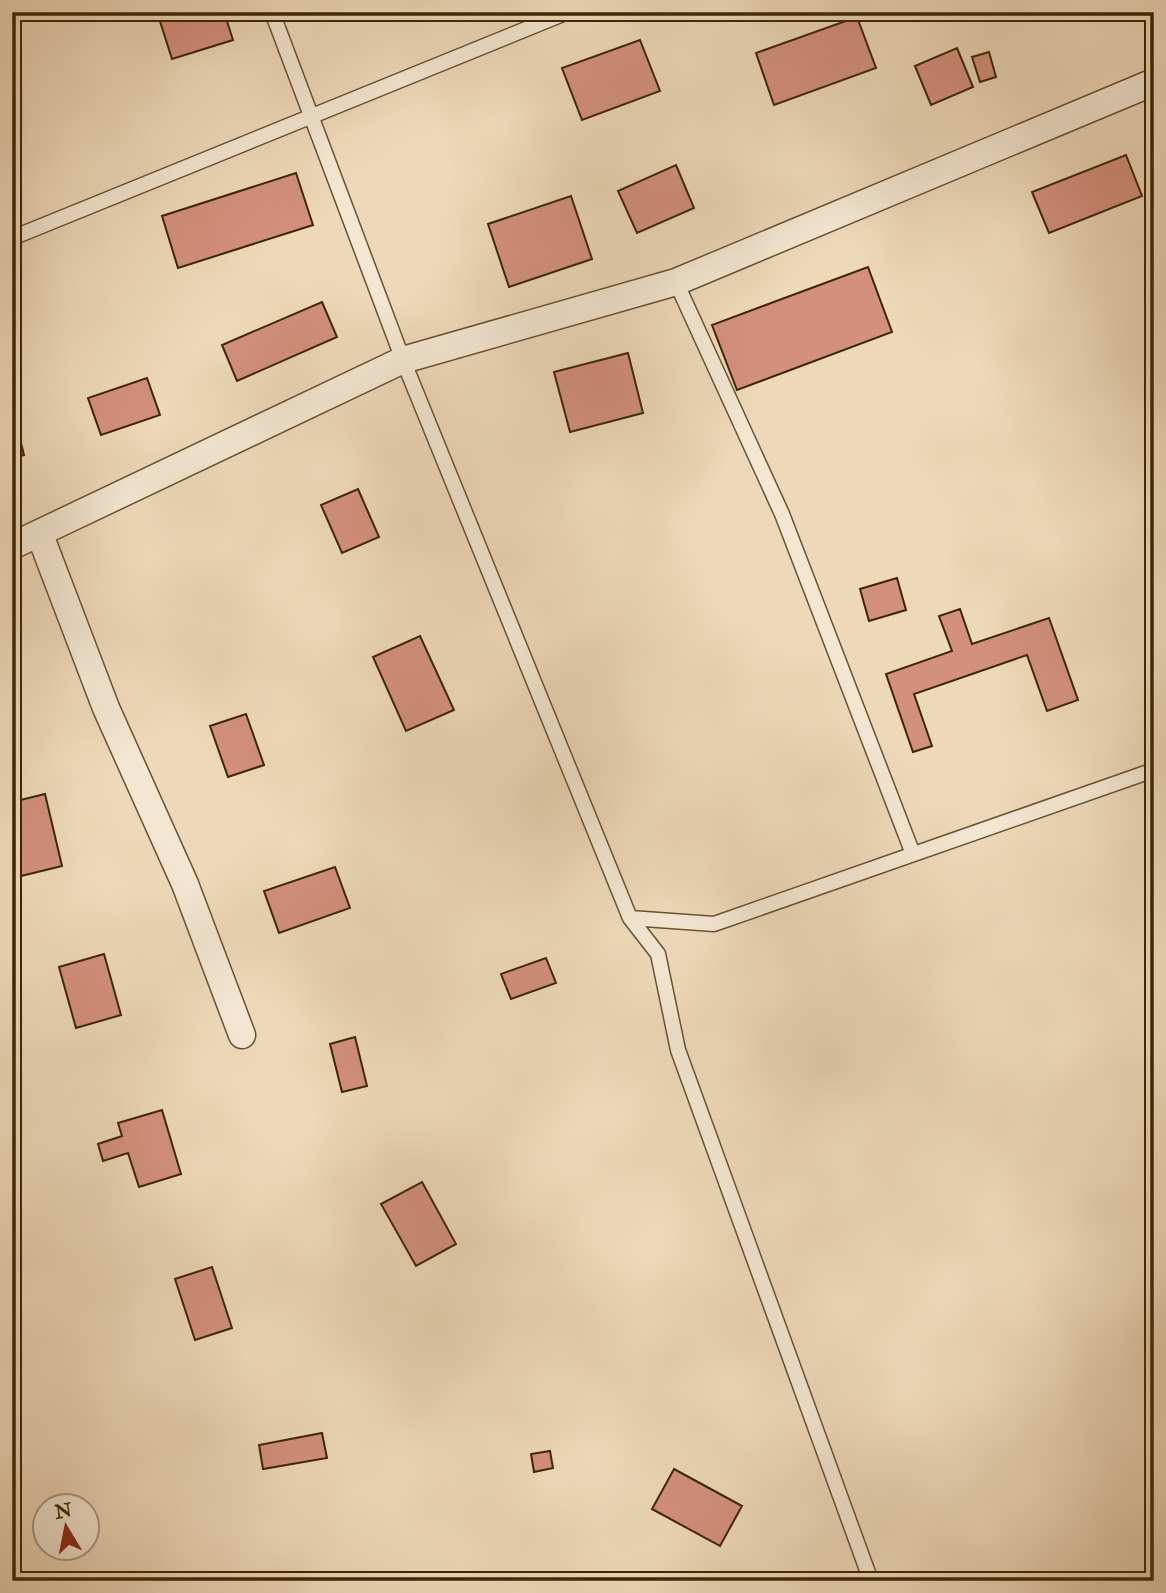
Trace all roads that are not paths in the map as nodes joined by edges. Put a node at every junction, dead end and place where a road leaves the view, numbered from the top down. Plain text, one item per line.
1 (272, 12) edge
2 (568, 12) edge
3 (1154, 82) edge
4 (311, 116) junction
5 (12, 238) edge
6 (676, 282) junction
7 (402, 360) junction
8 (40, 535) junction
9 (12, 546) edge
10 (1154, 769) edge
11 (913, 854) junction
12 (630, 919) junction
13 (242, 1035) dead end
14 (871, 1581) edge

1 - 4 lane
2 - 4 lane
3 - 6 street
4 - 5 lane
4 - 7 lane
6 - 7 street
6 - 11 lane
7 - 8 street
7 - 12 lane
8 - 9 street
8 - 13 street
10 - 11 lane
11 - 12 lane
12 - 14 lane

